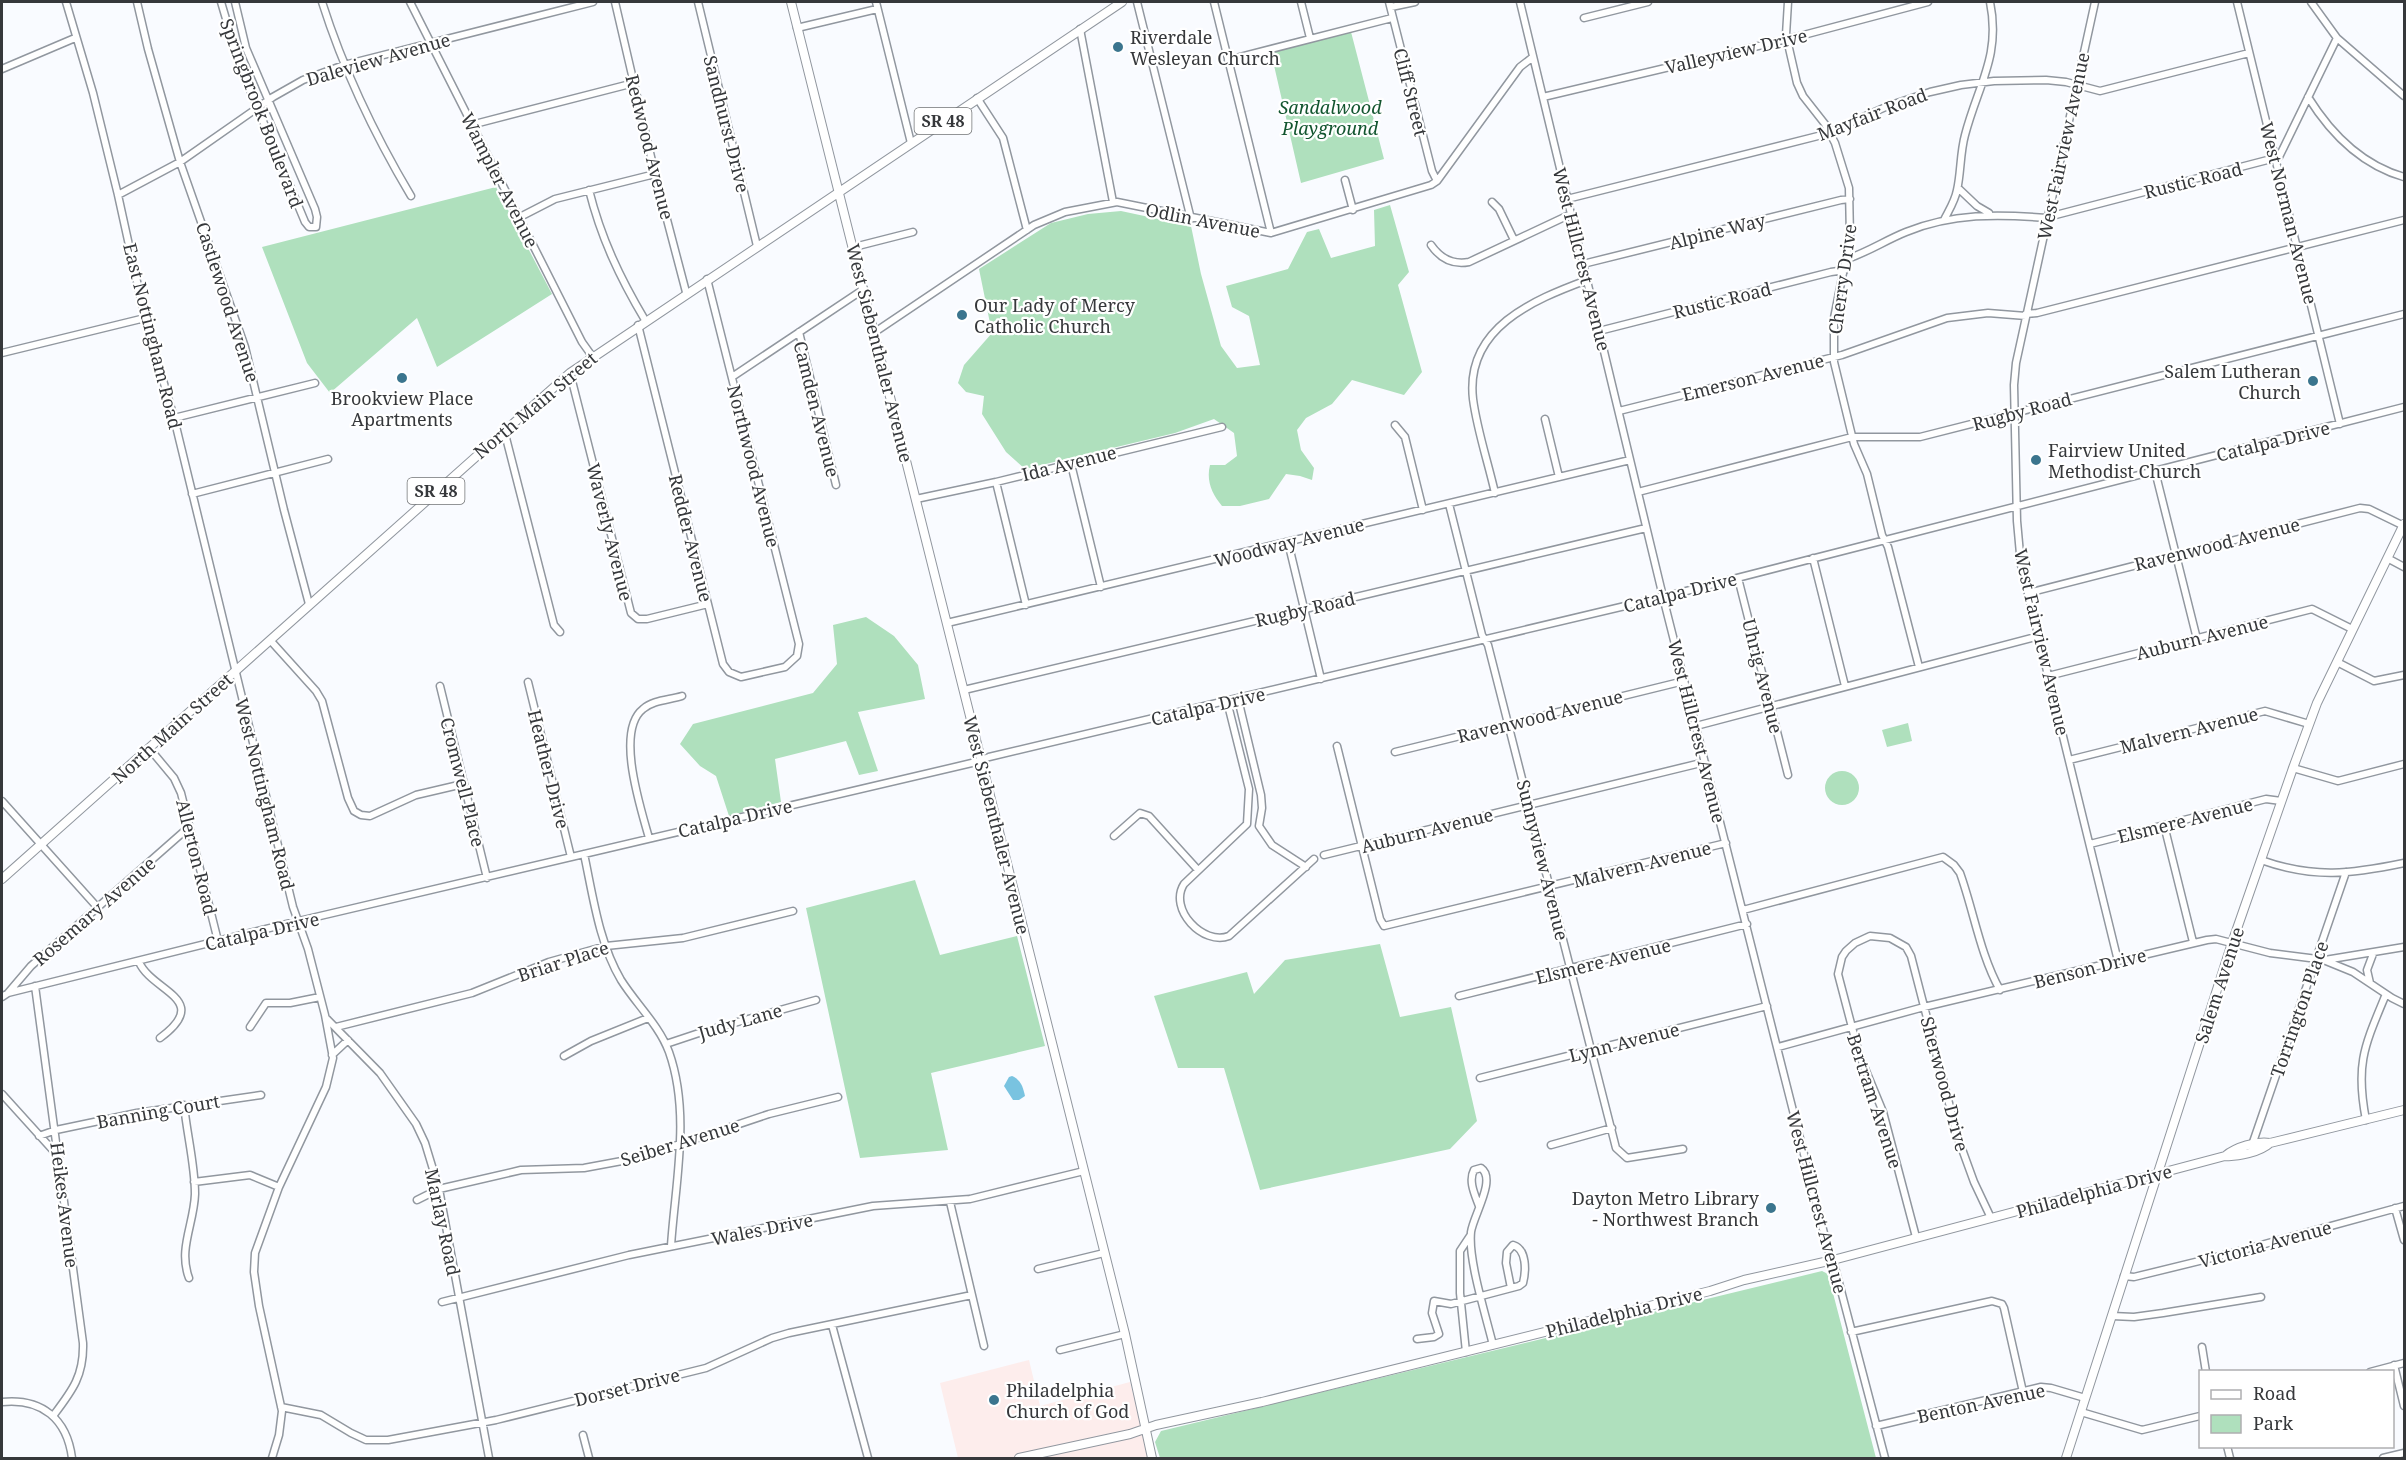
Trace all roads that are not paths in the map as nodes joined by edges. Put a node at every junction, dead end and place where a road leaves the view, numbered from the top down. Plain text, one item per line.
1 (66, 2) edge
2 (137, 2) edge
3 (221, 2) edge
4 (235, 2) edge
5 (322, 2) edge
6 (410, 2) edge
7 (593, 2) edge
8 (615, 2) edge
9 (698, 2) edge
10 (791, 2) edge
11 (1122, 2) edge
12 (1137, 2) edge
13 (1214, 2) edge
14 (1301, 2) edge
15 (1414, 2) edge
16 (1520, 2) edge
17 (1647, 2) edge
18 (1788, 2) edge
19 (1928, 2) edge
20 (1989, 2) edge
21 (2095, 2) edge
22 (2237, 2) edge
23 (2311, 2) edge
24 (1390, 4) edge
25 (876, 5) edge
26 (1392, 18) junction
27 (1584, 18) dead end
28 (797, 28) junction
29 (1080, 29) junction
30 (75, 38) junction
31 (1310, 38) junction
32 (2337, 38) junction
33 (1786, 39) junction
34 (430, 43) junction
35 (2249, 53) junction
36 (1533, 57) junction
37 (1228, 60) junction
38 (344, 65) junction
39 (2, 69) edge
40 (1983, 82) junction
41 (634, 83) junction
42 (2076, 85) junction
43 (2404, 96) edge
44 (1543, 97) junction
45 (2308, 97) junction
46 (977, 98) junction
47 (268, 101) junction
48 (258, 109) junction
49 (471, 124) junction
50 (1830, 132) junction
51 (911, 142) junction
52 (2275, 159) junction
53 (180, 162) junction
54 (656, 174) junction
55 (2404, 177) edge
56 (1345, 180) dead end
57 (1437, 181) junction
58 (1958, 188) junction
59 (590, 190) junction
60 (838, 191) junction
61 (118, 195) junction
62 (411, 196) dead end
63 (1567, 198) junction
64 (1850, 199) junction
65 (1113, 202) junction
66 (1492, 202) dead end
67 (1353, 210) junction
68 (1571, 214) junction
69 (1989, 214) junction
70 (520, 217) junction
71 (2047, 218) junction
72 (1191, 219) junction
73 (1944, 220) junction
74 (2404, 220) edge
75 (1027, 230) junction
76 (913, 232) dead end
77 (1271, 233) junction
78 (1514, 240) junction
79 (1431, 245) dead end
80 (757, 246) junction
81 (854, 247) junction
82 (2296, 247) junction
83 (1847, 259) junction
84 (1583, 264) junction
85 (1845, 270) junction
86 (707, 279) junction
87 (1587, 280) junction
88 (864, 289) junction
89 (686, 292) junction
90 (2404, 314) edge
91 (2026, 315) junction
92 (145, 318) junction
93 (642, 322) junction
94 (1599, 330) junction
95 (799, 332) junction
96 (875, 332) junction
97 (2318, 336) junction
98 (2, 353) edge
99 (592, 356) junction
100 (1834, 356) junction
101 (570, 373) junction
102 (732, 377) junction
103 (315, 383) dead end
104 (258, 397) junction
105 (2404, 407) edge
106 (1618, 411) junction
107 (2014, 413) junction
108 (174, 418) junction
109 (1545, 418) dead end
110 (2340, 424) junction
111 (1395, 425) dead end
112 (1222, 427) dead end
113 (504, 430) junction
114 (1852, 437) junction
115 (328, 459) dead end
116 (1630, 460) junction
117 (1071, 464) junction
118 (2155, 471) junction
119 (275, 474) junction
120 (1559, 477) junction
121 (996, 482) junction
122 (836, 486) dead end
123 (1638, 492) junction
124 (1495, 493) junction
125 (192, 494) junction
126 (916, 499) junction
127 (1449, 504) junction
128 (2017, 507) junction
129 (1423, 510) junction
130 (2404, 525) edge
131 (1646, 528) junction
132 (1884, 540) junction
133 (1288, 542) junction
134 (2176, 555) junction
135 (1813, 558) junction
136 (2389, 559) junction
137 (2404, 567) edge
138 (1466, 571) junction
139 (1738, 578) junction
140 (1101, 587) junction
141 (2028, 593) junction
142 (1663, 597) junction
143 (309, 604) junction
144 (708, 604) junction
145 (1026, 605) junction
146 (1304, 609) junction
147 (947, 623) junction
148 (2352, 629) junction
149 (560, 632) dead end
150 (2038, 636) junction
151 (1484, 639) junction
152 (2197, 639) junction
153 (270, 640) junction
154 (799, 652) joint
155 (2337, 662) junction
156 (1919, 667) junction
157 (235, 671) junction
158 (2404, 675) edge
159 (2048, 676) junction
160 (1321, 679) junction
161 (1684, 681) junction
162 (528, 682) dead end
163 (440, 686) dead end
164 (1845, 686) junction
165 (964, 690) junction
166 (682, 696) dead end
167 (1238, 699) junction
168 (1227, 701) junction
169 (1771, 706) junction
170 (1508, 724) junction
171 (2309, 724) junction
172 (1696, 726) junction
173 (1336, 746) dead end
174 (149, 748) junction
175 (1395, 752) dead end
176 (981, 760) junction
177 (2069, 760) junction
178 (1705, 762) junction
179 (2404, 764) edge
180 (2293, 768) junction
181 (1788, 775) dead end
182 (464, 784) junction
183 (2, 801) edge
184 (2281, 801) junction
185 (1529, 806) junction
186 (1248, 824) junction
187 (2164, 825) junction
188 (1259, 826) junction
189 (189, 827) junction
190 (1114, 836) dead end
191 (649, 838) junction
192 (1726, 843) junction
193 (41, 844) junction
194 (2090, 844) junction
195 (1362, 846) junction
196 (584, 854) junction
197 (1324, 855) dead end
198 (571, 857) junction
199 (1314, 859) dead end
200 (2261, 860) junction
201 (2404, 863) edge
202 (1306, 867) junction
203 (1198, 870) junction
204 (2346, 872) junction
205 (486, 878) junction
206 (2, 879) edge
207 (1550, 887) junction
208 (98, 908) junction
209 (1743, 910) junction
210 (793, 911) dead end
211 (298, 922) junction
212 (1747, 924) junction
213 (218, 941) junction
214 (2193, 942) junction
215 (2232, 944) junction
216 (606, 946) junction
217 (2404, 947) edge
218 (2373, 954) junction
219 (2316, 959) junction
220 (2325, 960) junction
221 (139, 962) junction
222 (2118, 962) junction
223 (1839, 965) joint
224 (1571, 968) junction
225 (2370, 983) junction
226 (35, 986) junction
227 (2000, 990) junction
228 (8, 993) junction
229 (2386, 994) junction
230 (320, 996) junction
231 (1459, 996) dead end
232 (2, 997) edge
233 (816, 1000) dead end
234 (2404, 1004) edge
235 (1767, 1006) junction
236 (1924, 1007) junction
237 (326, 1018) junction
238 (648, 1018) junction
239 (250, 1027) dead end
240 (336, 1027) junction
241 (1851, 1027) junction
242 (160, 1038) dead end
243 (348, 1040) junction
244 (666, 1044) junction
245 (1778, 1047) junction
246 (1592, 1050) junction
247 (332, 1055) junction
248 (564, 1056) dead end
249 (1480, 1078) dead end
250 (2, 1094) edge
251 (261, 1095) dead end
252 (838, 1097) dead end
253 (184, 1105) junction
254 (2404, 1110) edge
255 (2366, 1120) junction
256 (1612, 1128) junction
257 (56, 1130) junction
258 (39, 1136) junction
259 (2270, 1143) junction
260 (2252, 1144) junction
261 (679, 1145) junction
262 (1551, 1145) dead end
263 (1683, 1149) dead end
264 (2225, 1156) junction
265 (59, 1157) junction
266 (1084, 1171) junction
267 (2159, 1173) junction
268 (194, 1182) junction
269 (279, 1187) junction
270 (439, 1189) junction
271 (417, 1200) dead end
272 (950, 1202) junction
273 (1479, 1206) junction
274 (2404, 1206) edge
275 (2396, 1208) junction
276 (1991, 1218) junction
277 (1471, 1235) junction
278 (1916, 1238) junction
279 (2404, 1240) edge
280 (671, 1246) junction
281 (1104, 1253) junction
282 (1833, 1260) junction
283 (1038, 1269) dead end
284 (2124, 1276) junction
285 (189, 1278) dead end
286 (1512, 1288) junction
287 (972, 1295) junction
288 (1481, 1296) junction
289 (2261, 1297) dead end
290 (459, 1298) junction
291 (1460, 1301) junction
292 (442, 1302) dead end
293 (2112, 1316) junction
294 (832, 1325) junction
295 (1851, 1332) junction
296 (1125, 1335) junction
297 (1417, 1339) dead end
298 (1492, 1345) junction
299 (984, 1346) dead end
300 (2202, 1347) dead end
301 (1060, 1350) dead end
302 (1466, 1352) junction
303 (2404, 1363) edge
304 (2394, 1365) junction
305 (2206, 1370) edge
306 (2374, 1370) edge
307 (2023, 1392) junction
308 (2085, 1398) junction
309 (2, 1402) edge
310 (2404, 1406) edge
311 (281, 1407) junction
312 (2081, 1412) junction
313 (53, 1416) junction
314 (2199, 1416) edge
315 (483, 1423) junction
316 (1876, 1426) junction
317 (1147, 1428) junction
318 (583, 1435) dead end
319 (2404, 1453) edge
320 (72, 1458) edge
321 (272, 1458) edge
322 (489, 1458) edge
323 (589, 1458) edge
324 (868, 1458) edge
325 (1019, 1458) edge
326 (1152, 1458) edge
327 (1885, 1458) edge
328 (2066, 1458) edge
329 (2383, 1458) edge

1 - 30 street, East Nottingham Road
2 - 53 street, Castlewood Avenue
3 - 48 street, Springbrook Boulevard
4 - 47 street, Springbrook Boulevard
5 - 38 street
6 - 34 street, Wampler Avenue
7 - 34 street, Daleview Avenue
8 - 41 street, Redwood Avenue
9 - 80 street, Sandhurst Drive
10 - 28 main road, West Siebenthaler Avenue
11 - 29 main road, North Main Street / SR 48
12 - 72 street
13 - 37 street
14 - 31 street
15 - 24 street
16 - 36 street, West Hillcrest Avenue
17 - 27 street
18 - 33 street, Cherry Drive
19 - 33 street, Valleyview Drive
20 - 40 street
21 - 42 street, West Fairview Avenue
22 - 35 street, West Norman Avenue
23 - 32 street
24 - 26 street, Cliff Street
25 - 28 street
25 - 51 street
26 - 31 street
26 - 57 street, Cliff Street
28 - 60 main road, West Siebenthaler Avenue
29 - 46 main road, North Main Street / SR 48
29 - 65 street
30 - 39 street
30 - 61 street, East Nottingham Road
31 - 37 street
32 - 43 street
32 - 45 street
33 - 44 street, Valleyview Drive
33 - 50 street, Cherry Drive
34 - 38 street, Daleview Avenue
34 - 49 street, Wampler Avenue
35 - 42 street, Mayfair Road
35 - 52 street, West Norman Avenue
36 - 44 street, West Hillcrest Avenue
36 - 57 street
37 - 77 street
38 - 47 street, Daleview Avenue
38 - 62 street
40 - 42 street, Mayfair Road
40 - 50 street, Mayfair Road
40 - 58 street
41 - 49 street
41 - 54 street, Redwood Avenue
42 - 71 street, West Fairview Avenue
44 - 63 street, West Hillcrest Avenue
45 - 52 street
45 - 55 street
46 - 51 main road, North Main Street / SR 48
46 - 75 street
47 - 48 street, Daleview Avenue
47 - 48 street, Springbrook Boulevard
48 - 53 street, Daleview Avenue
49 - 70 street, Wampler Avenue
50 - 63 street, Mayfair Road
50 - 64 street, Cherry Drive
51 - 60 main road, North Main Street / SR 48
52 - 71 street, Rustic Road
52 - 82 street, West Norman Avenue
53 - 61 street, Daleview Avenue
53 - 104 street, Castlewood Avenue
54 - 59 street
54 - 89 street, Redwood Avenue
56 - 67 street
57 - 67 street, Odlin Avenue
58 - 69 street
58 - 73 street
59 - 70 street
59 - 93 street, Redder Avenue
60 - 80 main road, North Main Street / SR 48
60 - 81 main road, West Siebenthaler Avenue
61 - 92 street, East Nottingham Road
63 - 68 street, West Hillcrest Avenue
64 - 83 street, Cherry Drive
64 - 84 street, Alpine Way
65 - 72 street, Odlin Avenue
65 - 75 street, Odlin Avenue
66 - 78 street
67 - 77 street, Odlin Avenue
68 - 78 street
68 - 84 street, West Hillcrest Avenue
69 - 71 street, Rustic Road
69 - 73 street, Rustic Road
70 - 99 street, Wampler Avenue
71 - 91 street, West Fairview Avenue
72 - 77 street, Odlin Avenue
73 - 83 street, Rustic Road
74 - 82 street, Emerson Avenue
75 - 96 street, Odlin Avenue
76 - 81 street
78 - 79 street
80 - 86 main road, North Main Street / SR 48
81 - 88 main road, West Siebenthaler Avenue
82 - 91 street, Emerson Avenue
82 - 97 street, West Norman Avenue
83 - 85 street, Cherry Drive
84 - 87 street, West Hillcrest Avenue
85 - 94 street, Rustic Road
85 - 100 street, Cherry Drive
86 - 89 main road, North Main Street / SR 48
86 - 102 street, Northwood Avenue
87 - 94 street, West Hillcrest Avenue
87 - 124 street
88 - 95 street
88 - 96 main road, West Siebenthaler Avenue
89 - 93 main road, North Main Street / SR 48
90 - 97 street, Rugby Road
91 - 100 street, Emerson Avenue
91 - 107 street, West Fairview Avenue
92 - 98 street
92 - 108 street, East Nottingham Road
93 - 99 main road, North Main Street / SR 48
93 - 144 street, Redder Avenue
94 - 106 street, West Hillcrest Avenue
95 - 102 street
95 - 122 street, Camden Avenue
96 - 126 main road, West Siebenthaler Avenue
97 - 107 street, Rugby Road
97 - 110 street, West Norman Avenue
99 - 101 main road, North Main Street / SR 48
100 - 106 street, Emerson Avenue
100 - 114 street, Cherry Drive
101 - 113 main road, North Main Street / SR 48
101 - 144 street, Waverly Avenue
102 - 154 street, Northwood Avenue
103 - 104 street
104 - 108 street
104 - 119 street, Castlewood Avenue
105 - 110 street, Catalpa Drive
106 - 116 street, West Hillcrest Avenue
107 - 114 street, Rugby Road
107 - 128 street, West Fairview Avenue
108 - 125 street, East Nottingham Road
109 - 120 street
110 - 118 street, Catalpa Drive
111 - 129 street
112 - 117 street, Ida Avenue
113 - 143 main road, North Main Street / SR 48
113 - 149 street
114 - 123 street, Rugby Road
114 - 132 street, Cherry Drive
115 - 119 street
116 - 120 street, Woodway Avenue
116 - 123 street, West Hillcrest Avenue
117 - 121 street, Ida Avenue
117 - 140 street
118 - 128 street, Catalpa Drive
118 - 134 street
119 - 125 street
119 - 143 street, Castlewood Avenue
120 - 124 street, Woodway Avenue
121 - 126 street, Ida Avenue
121 - 145 street
123 - 131 street, West Hillcrest Avenue
124 - 127 street, Woodway Avenue
125 - 157 street, East Nottingham Road
126 - 147 main road, West Siebenthaler Avenue
127 - 129 street, Woodway Avenue
127 - 138 street, Sunnyview Avenue
128 - 132 street, Catalpa Drive
128 - 141 street, West Fairview Avenue
129 - 133 street, Woodway Avenue
130 - 134 street, Ravenwood Avenue
130 - 136 main road, Salem Avenue
131 - 138 street, Rugby Road
131 - 142 street, West Hillcrest Avenue
132 - 135 street, Catalpa Drive
132 - 156 street, Cherry Drive
133 - 140 street, Woodway Avenue
133 - 146 street
134 - 141 street, Ravenwood Avenue
134 - 152 street
135 - 139 street, Catalpa Drive
135 - 164 street
136 - 137 street
136 - 148 main road, Salem Avenue
138 - 146 street, Rugby Road
138 - 151 street, Sunnyview Avenue
139 - 142 street, Catalpa Drive
139 - 169 street, Uhrig Avenue
140 - 145 street, Woodway Avenue
141 - 150 street, West Fairview Avenue
142 - 151 street, Catalpa Drive
142 - 161 street, West Hillcrest Avenue
143 - 153 main road, North Main Street / SR 48
144 - 154 street, Redder Avenue
145 - 147 street, Woodway Avenue
146 - 160 street
146 - 165 street, Rugby Road
147 - 165 main road, West Siebenthaler Avenue
148 - 152 street, Auburn Avenue
148 - 155 main road, Salem Avenue
150 - 156 street
150 - 159 street, West Fairview Avenue
151 - 160 street, Catalpa Drive
151 - 170 street, Sunnyview Avenue
152 - 159 street, Auburn Avenue
153 - 157 main road, North Main Street / SR 48
153 - 182 street
155 - 158 street
155 - 171 main road, Salem Avenue
156 - 164 street
157 - 174 main road, North Main Street / SR 48
157 - 211 street, West Nottingham Road
159 - 177 street, West Fairview Avenue
160 - 167 street, Catalpa Drive
161 - 170 street, Ravenwood Avenue
161 - 172 street, West Hillcrest Avenue
162 - 198 street, Heather Drive
163 - 182 street, Cromwell Place
164 - 169 street
165 - 176 main road, West Siebenthaler Avenue
166 - 191 street
167 - 168 street, Catalpa Drive
167 - 188 street
168 - 176 street, Catalpa Drive
168 - 186 street
169 - 172 street
169 - 181 street, Uhrig Avenue
170 - 175 street, Ravenwood Avenue
170 - 185 street, Sunnyview Avenue
171 - 177 street, Malvern Avenue
171 - 180 main road, Salem Avenue
172 - 178 street, West Hillcrest Avenue
173 - 195 street
174 - 189 street, Allerton Road
174 - 193 main road, North Main Street / SR 48
176 - 191 street, Catalpa Drive
176 - 266 main road, West Siebenthaler Avenue
177 - 194 street, West Fairview Avenue
178 - 185 street, Auburn Avenue
178 - 192 street, West Hillcrest Avenue
179 - 180 street
180 - 184 main road, Salem Avenue
182 - 205 street, Cromwell Place
183 - 193 street
184 - 187 street, Elsmere Avenue
184 - 200 main road, Salem Avenue
185 - 195 street, Auburn Avenue
185 - 207 street, Sunnyview Avenue
186 - 188 street
186 - 203 street
187 - 194 street, Elsmere Avenue
187 - 214 street
188 - 202 street
189 - 208 street, Rosemary Avenue
189 - 213 street, Allerton Road
190 - 203 street
191 - 196 street, Catalpa Drive
192 - 207 street, Malvern Avenue
192 - 209 street, West Hillcrest Avenue
193 - 206 main road, North Main Street / SR 48
193 - 208 street
194 - 222 street, West Fairview Avenue
195 - 197 street, Auburn Avenue
195 - 207 street, Malvern Avenue
196 - 198 street, Catalpa Drive
196 - 216 street
198 - 205 street, Catalpa Drive
199 - 202 street
200 - 204 street
200 - 215 main road, Salem Avenue
201 - 204 street
202 - 203 street
204 - 219 street, Torrington Place
205 - 211 street, Catalpa Drive
207 - 224 street, Sunnyview Avenue
208 - 228 street, Rosemary Avenue
209 - 212 street, West Hillcrest Avenue
209 - 227 street
210 - 216 street, Briar Place
211 - 213 street, Catalpa Drive
211 - 230 street, West Nottingham Road
212 - 224 street, Elsmere Avenue
212 - 235 street, West Hillcrest Avenue
213 - 221 street, Catalpa Drive
214 - 215 street, Benson Drive
214 - 222 street, Benson Drive
215 - 219 street, Benson Drive
215 - 267 main road, Salem Avenue
216 - 238 street
216 - 240 street, Briar Place
217 - 218 street, Benson Drive
218 - 220 street, Benson Drive
218 - 225 street
219 - 220 street, Benson Drive
219 - 260 street, Torrington Place
220 - 225 street
221 - 226 street, Catalpa Drive
221 - 242 street
222 - 227 street, Benson Drive
223 - 236 street, Sherwood Drive
223 - 241 street, Bertram Avenue
224 - 231 street, Elsmere Avenue
224 - 246 street, Sunnyview Avenue
225 - 229 street
226 - 228 street, Catalpa Drive
226 - 257 street, Heikes Avenue
227 - 236 street, Benson Drive
228 - 232 street, Rosemary Avenue
229 - 234 street
229 - 255 street
230 - 237 street, West Nottingham Road
230 - 239 street
233 - 244 street, Judy Lane
235 - 245 street, West Hillcrest Avenue
235 - 246 street, Lynn Avenue
236 - 241 street, Benson Drive
236 - 276 street, Sherwood Drive
237 - 240 street, Marlay Road
237 - 247 street, West Nottingham Road
238 - 244 street
238 - 248 street
240 - 243 street, Marlay Road
241 - 245 street, Benson Drive
241 - 278 street, Bertram Avenue
243 - 247 street
243 - 270 street, Marlay Road
244 - 261 street
245 - 282 street, West Hillcrest Avenue
246 - 249 street, Lynn Avenue
246 - 256 street, Sunnyview Avenue
247 - 269 street, West Nottingham Road
250 - 258 street
251 - 253 street, Banning Court
252 - 261 street, Seiber Avenue
253 - 257 street, Banning Court
253 - 268 street
254 - 255 main road, Philadelphia Drive
255 - 259 main road, Philadelphia Drive
256 - 262 street
256 - 263 street, Sunnyview Avenue
257 - 258 street, Banning Court
257 - 265 street, Heikes Avenue
258 - 265 street
259 - 260 main road, Philadelphia Drive
259 - 264 main road, Philadelphia Drive
260 - 264 main road, Philadelphia Drive
261 - 270 street, Seiber Avenue
261 - 280 street
264 - 267 main road, Philadelphia Drive
265 - 313 street, Heikes Avenue
266 - 272 street, Wales Drive
266 - 281 main road, West Siebenthaler Avenue
267 - 276 main road, Philadelphia Drive
267 - 284 main road, Salem Avenue
268 - 269 street
268 - 285 street
269 - 311 street, West Nottingham Road
270 - 271 street, Seiber Avenue
270 - 290 street, Marlay Road
272 - 280 street, Wales Drive
272 - 287 street
273 - 273 street
273 - 277 street
274 - 275 street, Victoria Avenue
275 - 279 street
275 - 284 street, Victoria Avenue
276 - 278 main road, Philadelphia Drive
277 - 288 street
277 - 291 street
278 - 282 main road, Philadelphia Drive
280 - 290 street, Wales Drive
281 - 283 street
281 - 296 main road, West Siebenthaler Avenue
282 - 295 street, West Hillcrest Avenue
282 - 298 main road, Philadelphia Drive
284 - 293 main road, Salem Avenue
286 - 286 street
286 - 288 street
287 - 294 street, Dorset Drive
287 - 299 street
288 - 291 street
288 - 298 street
289 - 293 street
290 - 292 street, Wales Drive
290 - 315 street, Marlay Road
291 - 297 street
291 - 302 street
293 - 308 main road, Salem Avenue
294 - 315 street, Dorset Drive
294 - 324 street
295 - 307 street
295 - 316 street, West Hillcrest Avenue
296 - 301 street
296 - 317 main road, West Siebenthaler Avenue
298 - 302 main road, Philadelphia Drive
300 - 305 street
302 - 317 main road, Philadelphia Drive
303 - 304 street
304 - 306 street
304 - 310 street
307 - 308 street, Benton Avenue
307 - 316 street, Benton Avenue
308 - 312 main road, Salem Avenue
309 - 313 street
311 - 315 street, Dorset Drive
311 - 321 street, West Nottingham Road
312 - 314 street
312 - 328 main road, Salem Avenue
313 - 320 street
315 - 322 street, Marlay Road
316 - 327 street, West Hillcrest Avenue
317 - 325 main road, Philadelphia Drive
317 - 326 main road, West Siebenthaler Avenue
318 - 323 street
319 - 329 street

